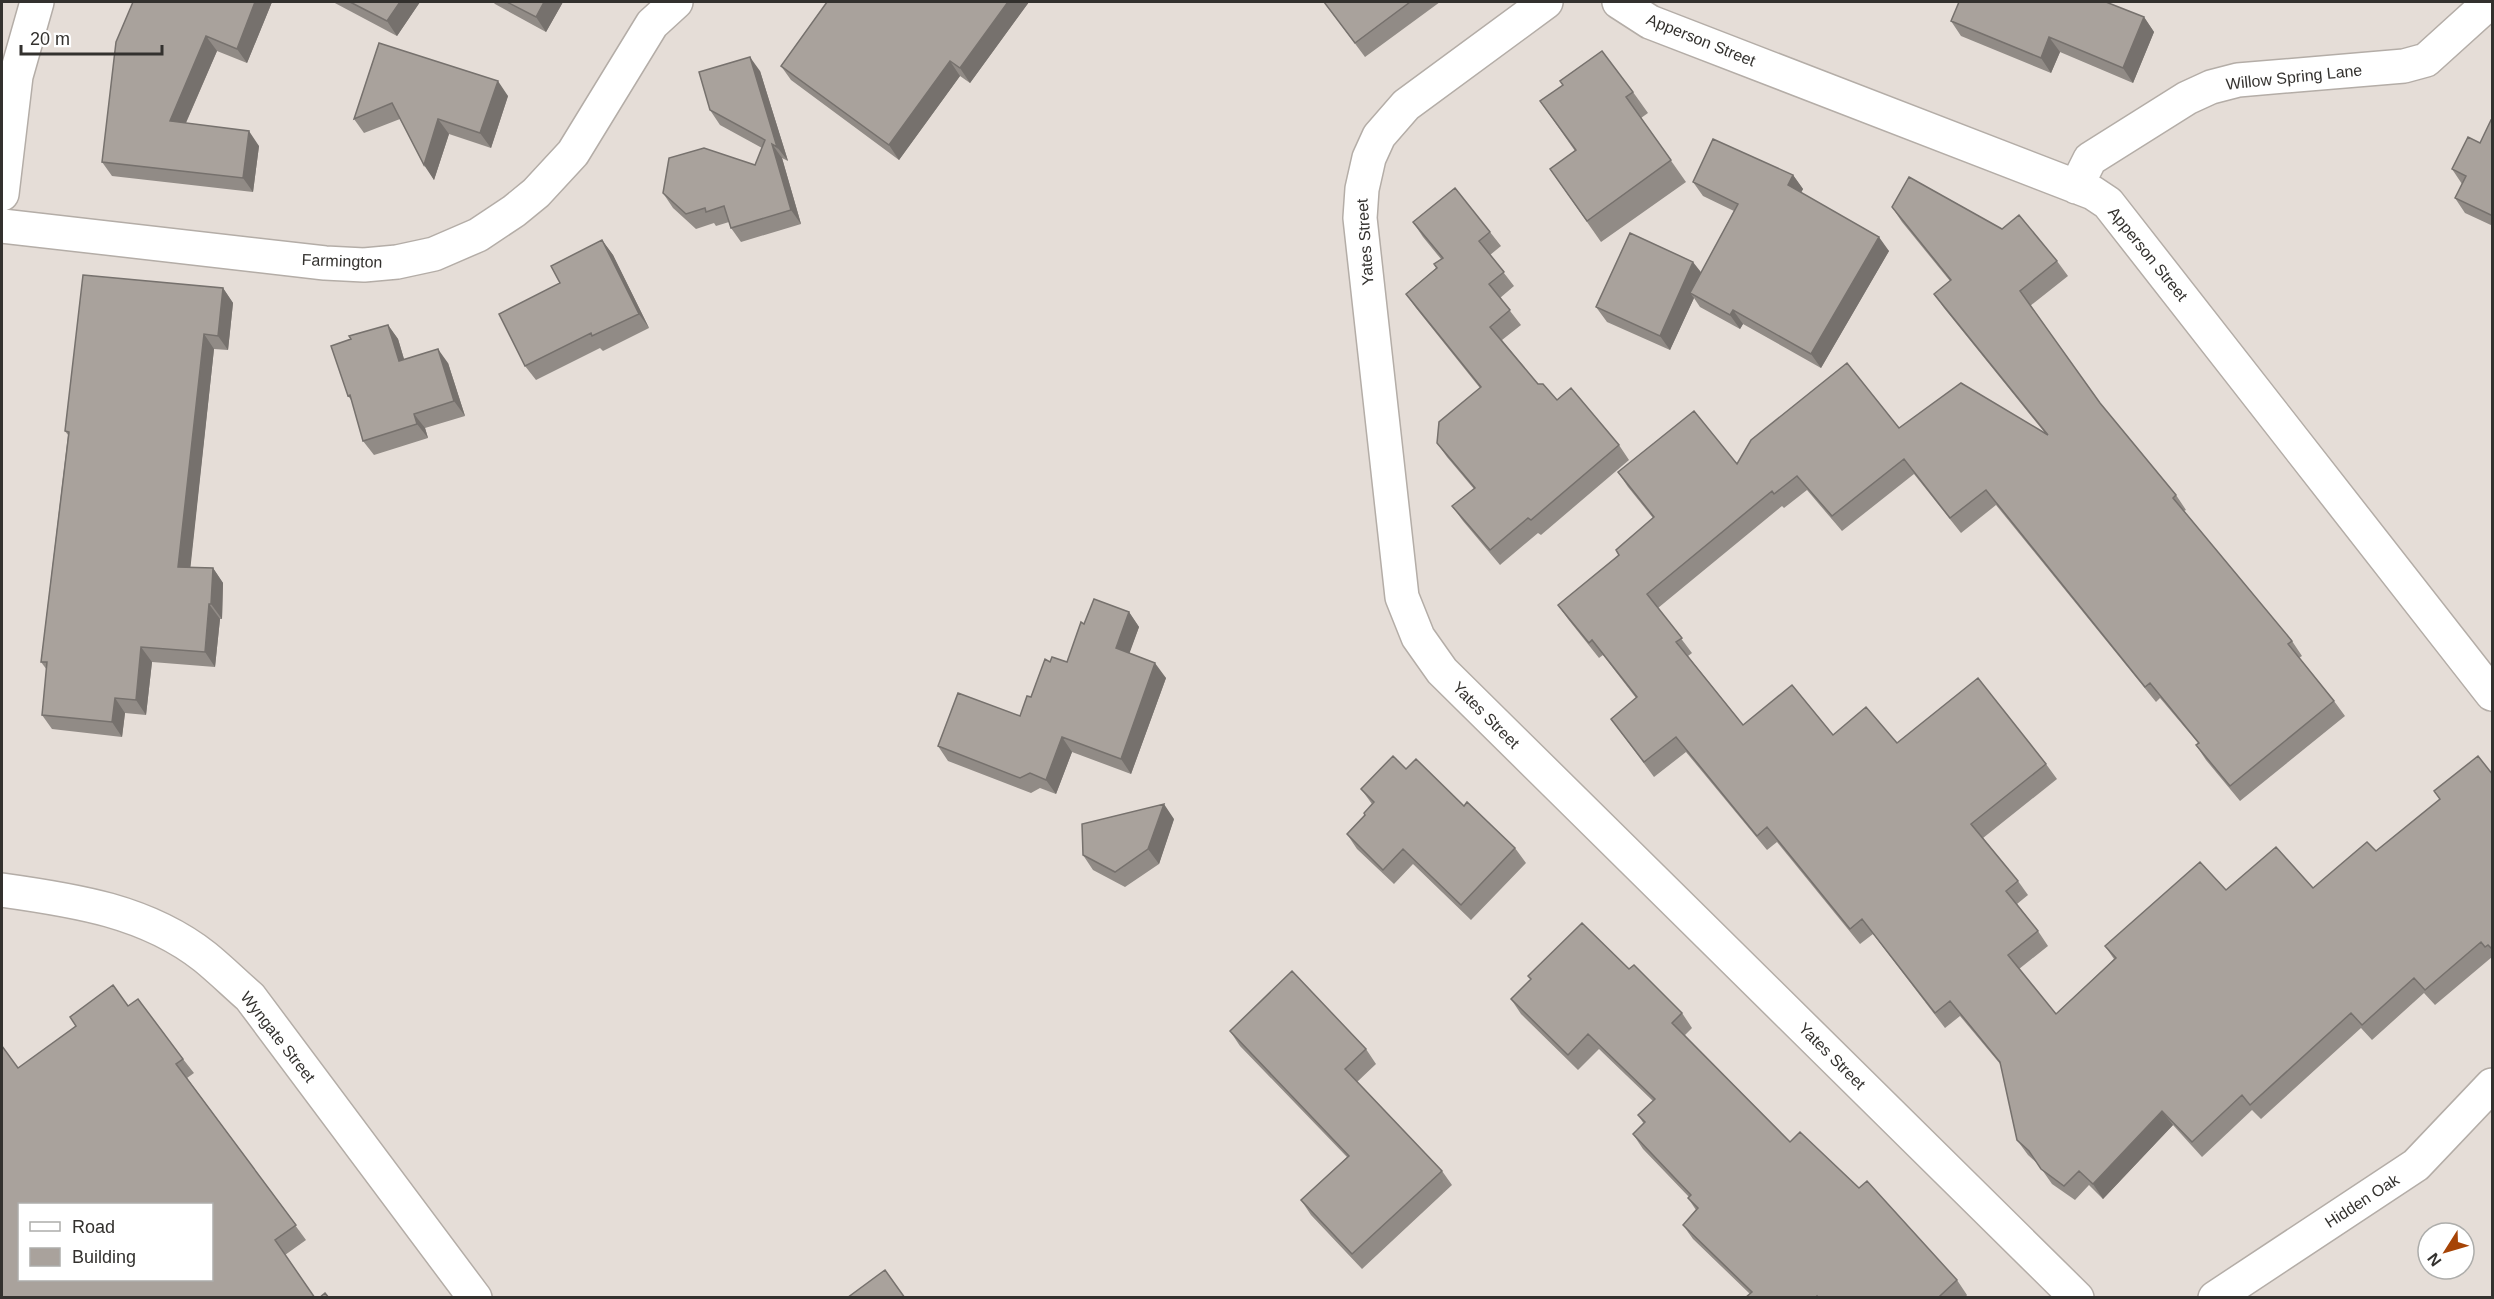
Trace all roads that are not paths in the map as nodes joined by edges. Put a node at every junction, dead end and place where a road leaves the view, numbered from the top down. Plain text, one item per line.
1 (37, 2) edge
2 (676, 2) edge
3 (1546, 2) edge
4 (1619, 2) edge
5 (2490, 2) edge
6 (2076, 187) junction
7 (2, 194) edge
8 (2, 226) edge
9 (2493, 694) edge
10 (2, 890) edge
11 (2493, 1085) edge
12 (475, 1298) edge
13 (2077, 1298) edge
14 (2215, 1298) edge

1 - 7 street
2 - 8 street, Farmington
3 - 13 street, Yates Street
4 - 6 street, Apperson Street
5 - 6 street, Willow Spring Lane
6 - 9 street, Apperson Street
10 - 12 street, Wyngate Street
11 - 14 street, Hidden Oak

